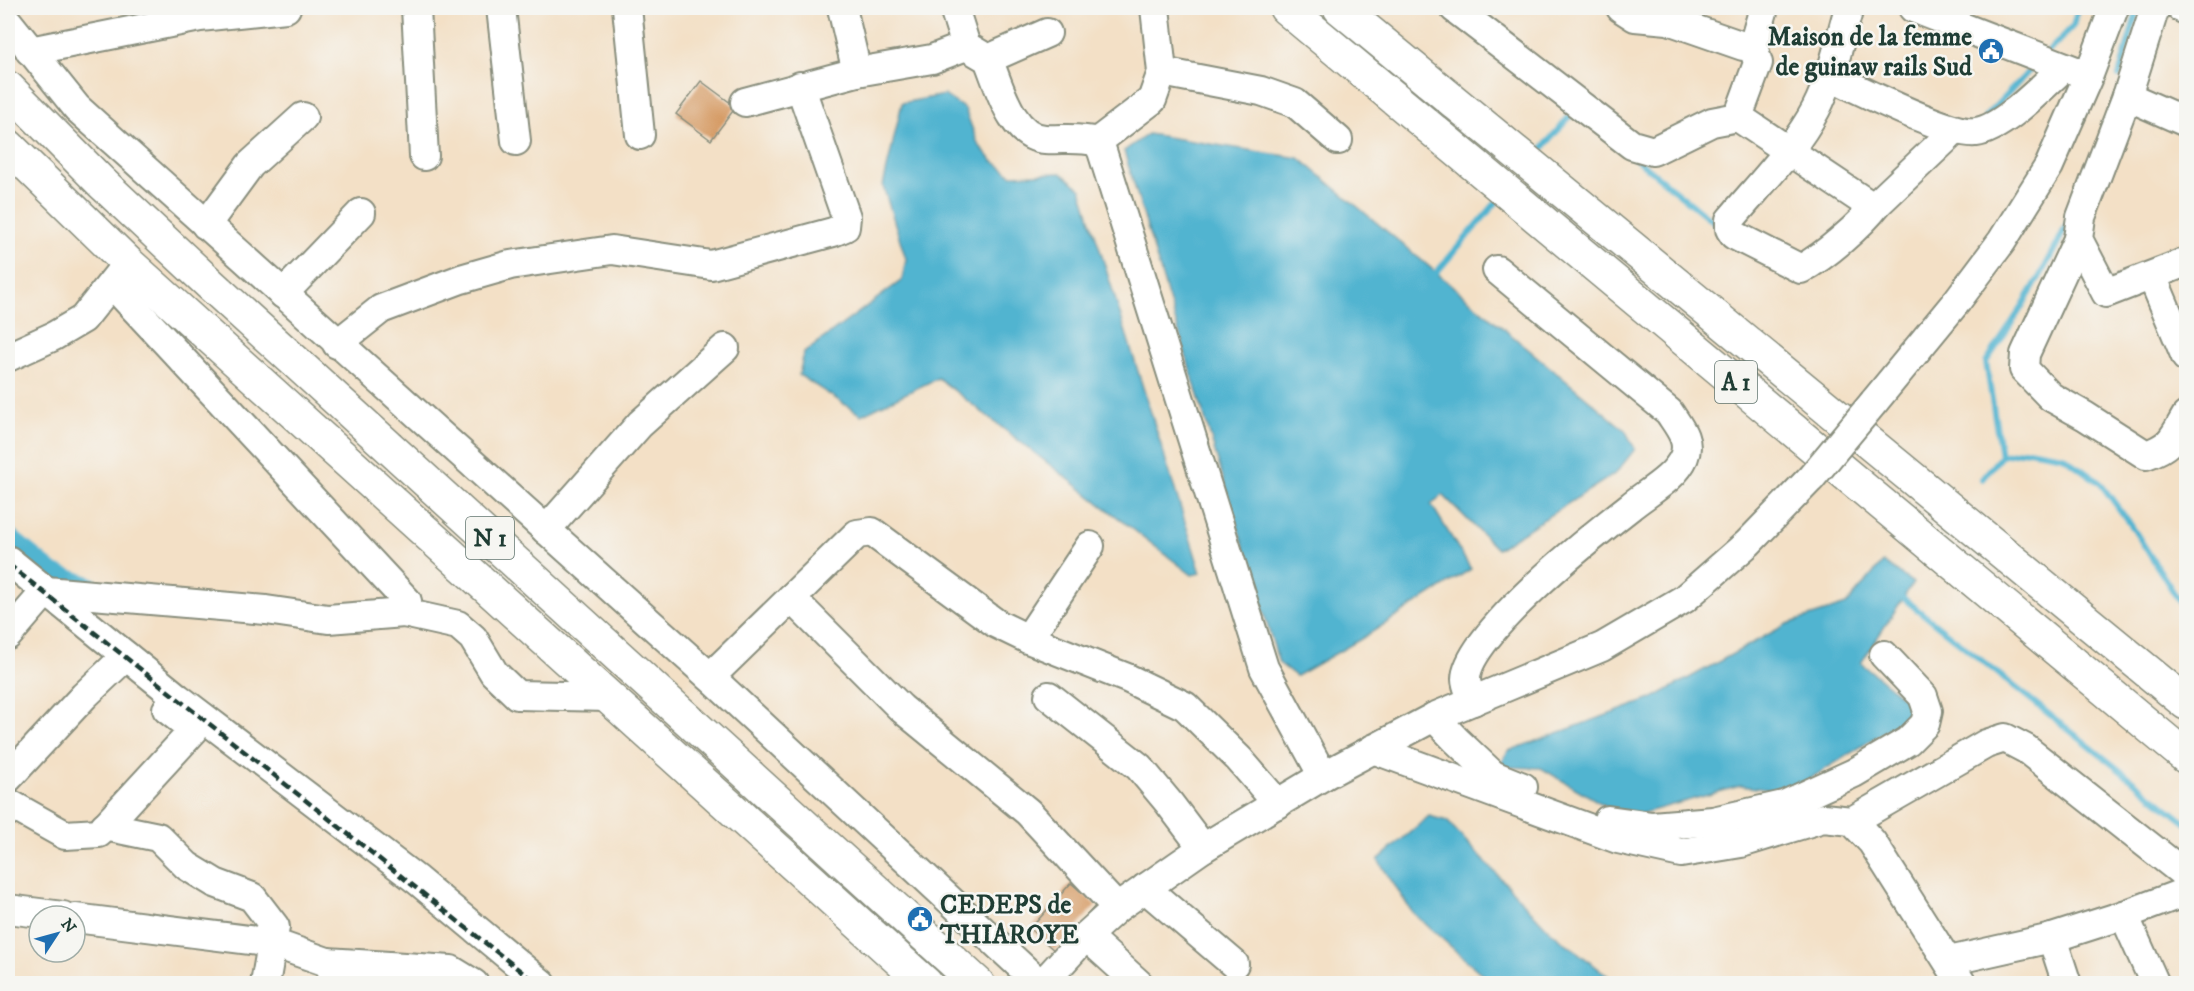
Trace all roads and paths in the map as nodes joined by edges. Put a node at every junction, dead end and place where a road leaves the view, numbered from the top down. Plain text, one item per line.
1 (286, 8) edge
2 (416, 8) edge
3 (501, 8) edge
4 (627, 8) edge
5 (842, 8) edge
6 (954, 8) edge
7 (1155, 8) edge
8 (1286, 8) edge
9 (1340, 8) edge
10 (1454, 8) edge
11 (1621, 8) edge
12 (1764, 8) edge
13 (1849, 8) edge
14 (1912, 8) edge
15 (2114, 8) edge
16 (2156, 8) edge
17 (2181, 8) edge
18 (2187, 10) edge
19 (199, 12) edge
20 (8, 22) edge
21 (1047, 33) dead end
22 (1753, 46) junction
23 (30, 51) junction
24 (977, 53) junction
25 (857, 72) junction
26 (1162, 72) junction
27 (2076, 72) junction
28 (1830, 76) junction
29 (800, 87) junction
30 (8, 88) edge
31 (2127, 96) junction
32 (745, 102) dead end
33 (303, 117) dead end
34 (1738, 117) junction
35 (2187, 122) edge
36 (1954, 131) junction
37 (640, 135) dead end
38 (1338, 140) dead end
39 (516, 141) dead end
40 (1097, 142) junction
41 (8, 146) edge
42 (1787, 151) junction
43 (424, 156) dead end
44 (1877, 204) junction
45 (361, 213) dead end
46 (206, 225) junction
47 (2079, 239) junction
48 (2187, 262) edge
49 (1497, 270) dead end
50 (120, 273) junction
51 (2152, 276) junction
52 (283, 294) junction
53 (337, 344) junction
54 (725, 348) dead end
55 (8, 357) edge
56 (2187, 357) edge
57 (2187, 416) edge
58 (546, 530) junction
59 (1090, 546) dead end
60 (8, 560) edge
61 (40, 598) junction
62 (791, 598) junction
63 (404, 613) junction
64 (8, 635) edge
65 (1028, 639) junction
66 (126, 656) junction
67 (1884, 656) dead end
68 (710, 677) junction
69 (1049, 696) dead end
70 (609, 697) junction
71 (1473, 701) junction
72 (2187, 703) edge
73 (1434, 717) junction
74 (1373, 749) junction
75 (2187, 757) edge
76 (1323, 777) junction
77 (8, 778) edge
78 (8, 803) edge
79 (1278, 804) junction
80 (1852, 821) junction
81 (105, 826) junction
82 (1203, 848) junction
83 (2187, 879) edge
84 (1145, 888) junction
85 (2187, 889) edge
86 (1117, 908) junction
87 (8, 909) edge
88 (27, 911) edge
89 (2124, 915) junction
90 (87, 920) edge
91 (1086, 936) junction
92 (2052, 938) junction
93 (273, 943) junction
94 (1234, 964) dead end
95 (333, 973) edge
96 (1956, 973) edge
97 (465, 981) edge
98 (265, 984) edge
99 (542, 984) edge
100 (926, 984) edge
101 (978, 984) edge
102 (1041, 984) edge
103 (1139, 984) edge
104 (2067, 984) edge
105 (2155, 984) edge

1 - 19 street
2 - 43 street
3 - 39 street
4 - 37 street
5 - 25 street
6 - 24 street
7 - 26 street
8 - 75 highway, A 1
9 - 72 highway, A 1
10 - 34 street
11 - 22 street
12 - 22 street
13 - 28 street
14 - 27 street
15 - 27 street
16 - 31 street
17 - 18 street
19 - 23 street
20 - 23 street
21 - 24 street
22 - 34 street
23 - 46 street
24 - 25 street
24 - 40 street
25 - 29 street
26 - 38 street
26 - 40 street
27 - 36 street
27 - 71 street, bridge
28 - 36 street
28 - 42 street
29 - 32 street
29 - 53 street
30 - 101 highway, N 1
31 - 35 street
31 - 47 street
33 - 46 street
34 - 42 street
36 - 44 street
40 - 76 street
41 - 50 highway, N 1
42 - 44 street
42 - 44 street
45 - 52 street
46 - 52 street
47 - 51 street
47 - 57 street
48 - 51 street
49 - 71 street
50 - 55 street
50 - 63 street
50 - 70 highway, N 1
51 - 56 street
52 - 53 street
53 - 58 street
54 - 58 street
58 - 68 street
59 - 65 street
60 - 61 street
61 - 63 street
61 - 64 street
61 - 66 street
61 - 81 street
62 - 65 street
62 - 68 street
62 - 86 street
63 - 70 street
65 - 79 street
66 - 77 street
66 - 99 street
67 - 73 street
68 - 102 street
69 - 82 street
70 - 100 highway, N 1
71 - 73 street
73 - 74 street
74 - 76 street
74 - 80 street
76 - 79 street
78 - 81 street
79 - 82 street
80 - 83 street
80 - 96 street
81 - 93 street
82 - 84 street
84 - 86 street
84 - 94 street
85 - 89 street
86 - 91 street
87 - 88 street
89 - 92 street
89 - 105 street
90 - 93 street
91 - 102 street
91 - 103 street
92 - 96 street
92 - 104 street
93 - 95 street
93 - 98 street
95 - 97 street

